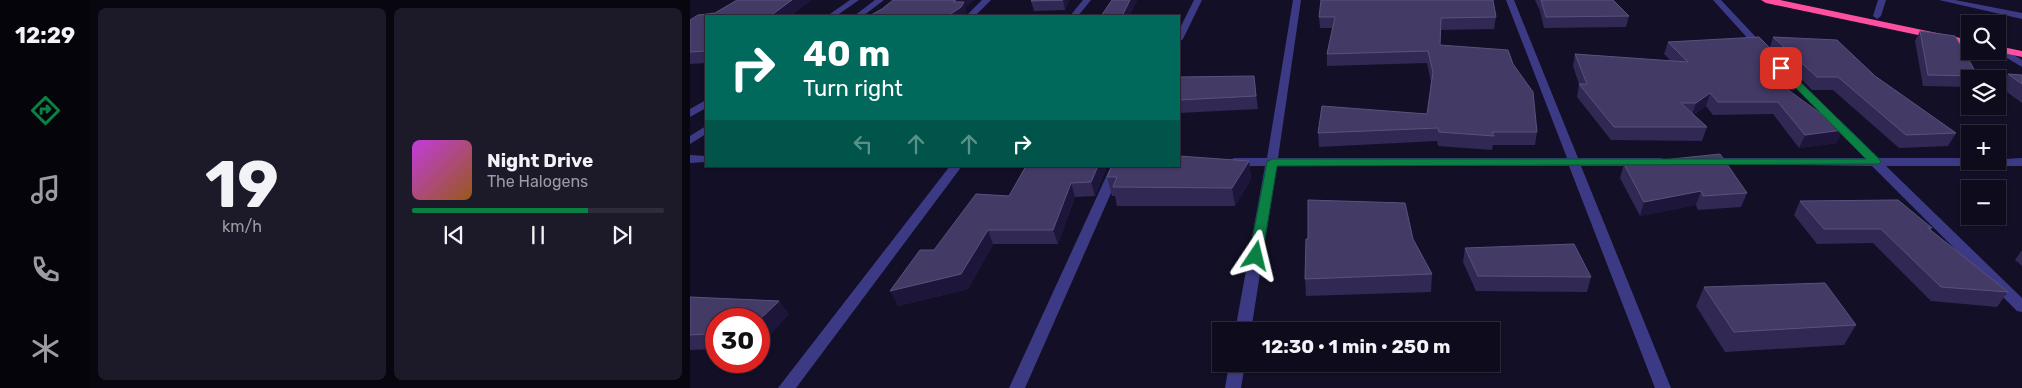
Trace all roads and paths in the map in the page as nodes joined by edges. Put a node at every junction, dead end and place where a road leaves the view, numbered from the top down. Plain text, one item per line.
1 (855, 0) edge
2 (880, 0) edge
3 (987, 0) edge
4 (1087, 0) edge
5 (1198, 0) edge
6 (1297, 0) edge
7 (1510, 0) edge
8 (1718, 0) edge
9 (1766, 0) edge
10 (1801, 0) edge
11 (1882, 0) edge
12 (1943, 0) edge
13 (833, 15) edge
14 (859, 15) edge
15 (971, 15) edge
16 (1075, 15) edge
17 (1878, 16) junction
18 (2022, 16) edge
19 (1961, 33) edge
20 (1180, 37) edge
21 (1961, 41) edge
22 (2022, 45) edge
23 (2006, 46) edge
24 (2006, 49) edge
25 (2006, 53) edge
26 (2022, 54) edge
27 (2022, 64) edge
28 (705, 104) edge
29 (690, 114) edge
30 (705, 130) edge
31 (690, 141) edge
32 (690, 159) edge
33 (705, 159) edge
34 (1225, 162) edge
35 (1272, 162) junction
36 (1572, 162) junction
37 (1670, 162) edge
38 (1700, 162) edge
39 (1876, 162) junction
40 (2022, 162) edge
41 (955, 167) edge
42 (1117, 167) edge
43 (2022, 307) edge
44 (1245, 322) edge
45 (1236, 372) edge
46 (786, 388) edge
47 (1017, 388) edge
48 (1233, 388) edge
49 (1663, 388) edge

1 - 13 street
2 - 14 street
3 - 15 street
4 - 16 street
5 - 20 street
6 - 35 street
7 - 36 street
8 - 39 street
9 - 21 highway
10 - 17 highway
11 - 17 street
12 - 18 street
17 - 19 highway
22 - 23 highway
24 - 26 highway
25 - 27 street
28 - 29 street
30 - 31 street
32 - 33 street
34 - 35 street
35 - 36 street
35 - 44 street
36 - 37 street
36 - 49 street
38 - 39 street
39 - 40 street
39 - 43 street
41 - 46 street
42 - 47 street
45 - 48 street

